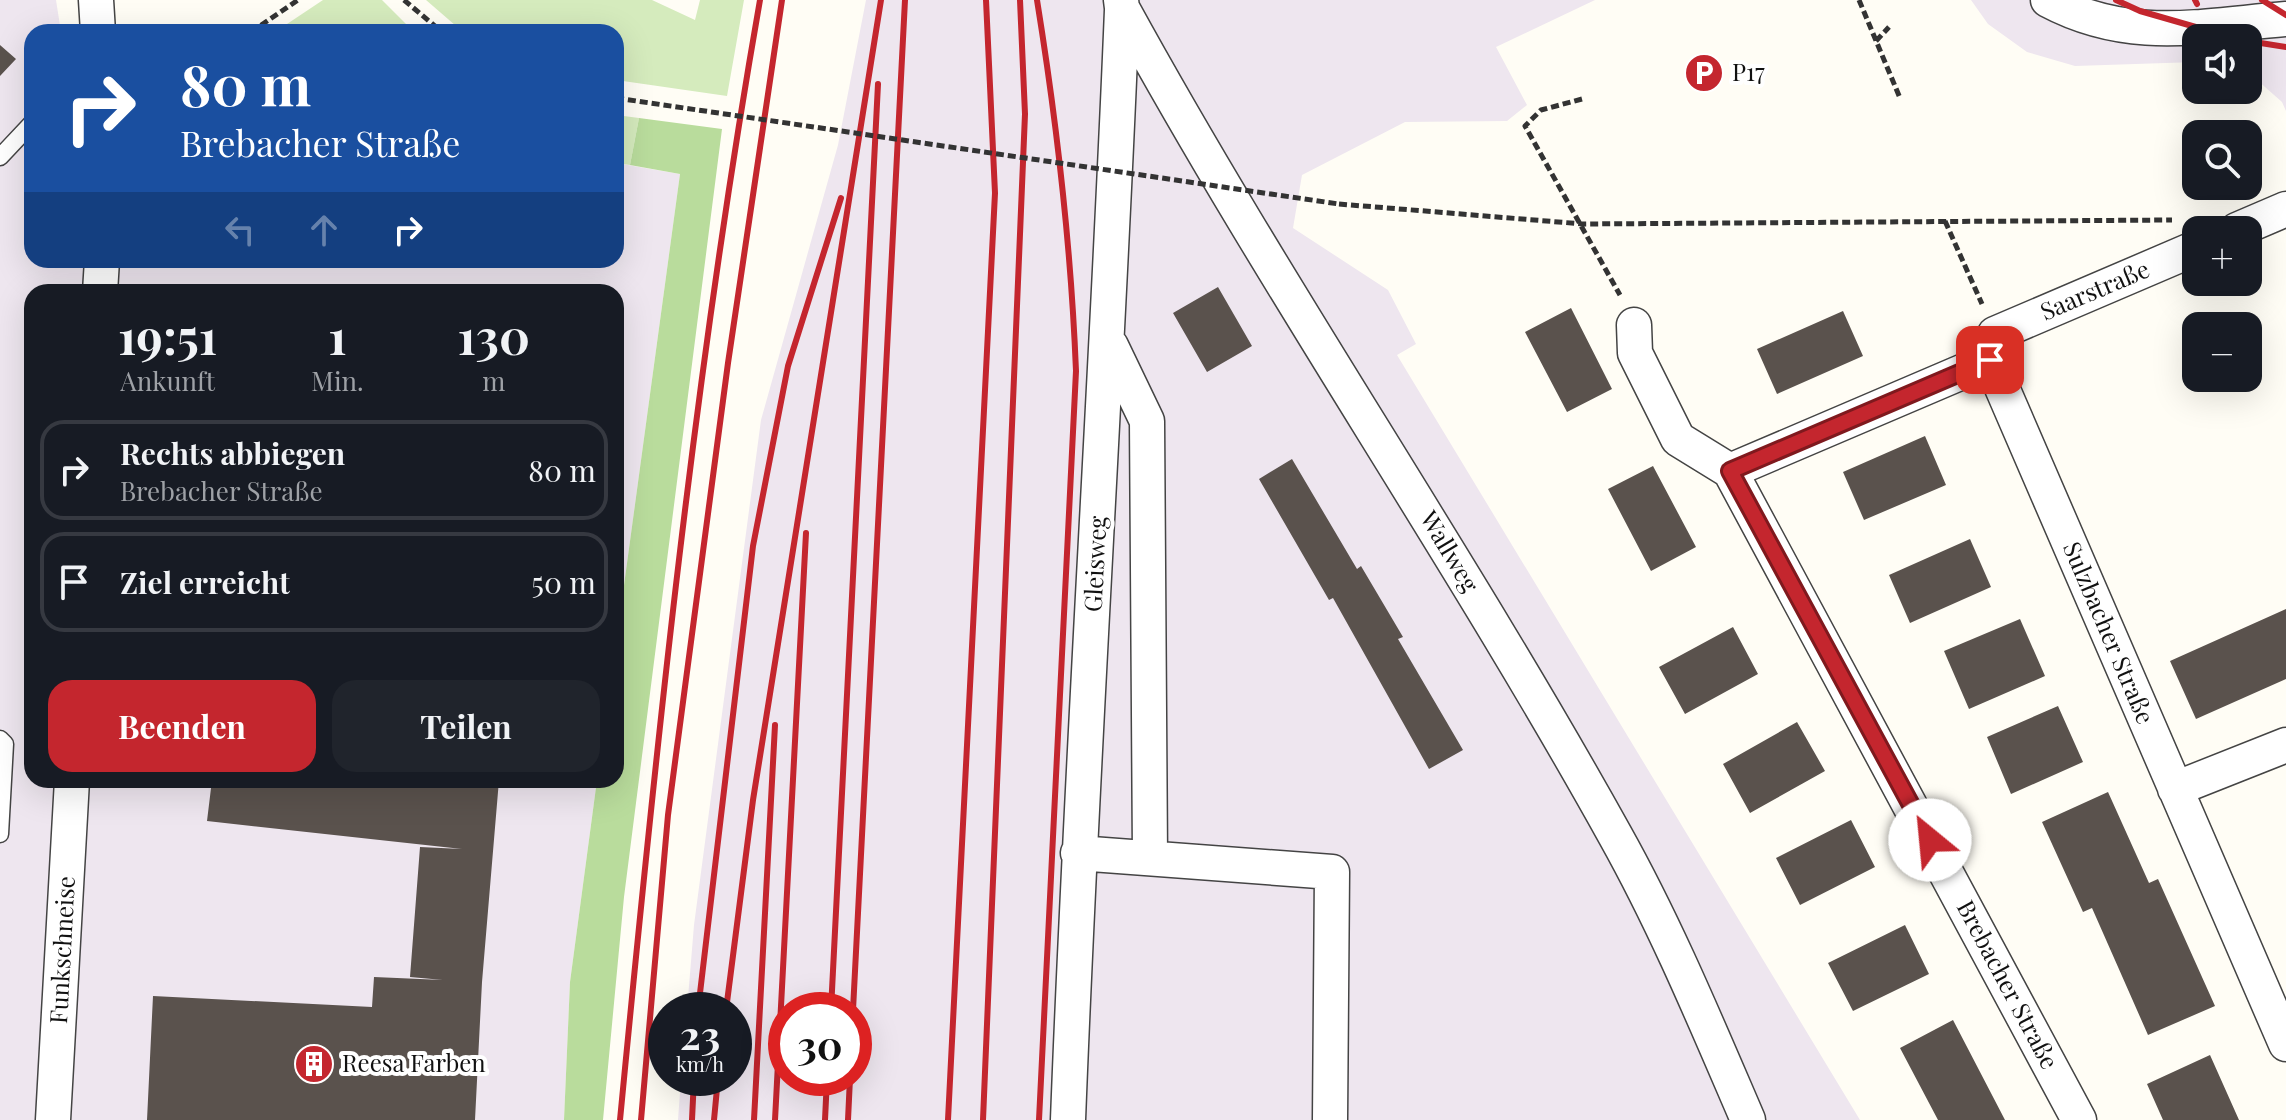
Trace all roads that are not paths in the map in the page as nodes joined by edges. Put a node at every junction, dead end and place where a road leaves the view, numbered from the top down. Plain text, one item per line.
1 (2048, 0) edge
2 (1121, 4) edge
3 (2286, 19) edge
4 (24, 132) edge
5 (0, 157) edge
6 (2286, 209) edge
7 (2262, 219) edge
8 (2182, 238) edge
9 (1627, 311) road end
10 (1109, 342) junction
11 (1992, 347) junction
12 (1730, 471) junction
13 (0, 739) edge
14 (2286, 745) edge
15 (72, 788) edge
16 (2175, 789) junction
17 (0, 834) edge
18 (1078, 853) junction
19 (1150, 858) junction
20 (2286, 1044) edge
21 (53, 1120) edge
22 (1068, 1120) edge
23 (1330, 1120) edge
24 (1748, 1120) edge
25 (2079, 1120) edge

1 - 3 street
2 - 10 street, Gleisweg
2 - 24 street, Wallweg
4 - 5 lane
6 - 7 street
8 - 11 street, Saarstraße
9 - 12 street
10 - 18 street, Gleisweg
10 - 19 street
11 - 12 street
11 - 16 street, Sulzbacher Straße
12 - 25 street, Brebacher Straße
13 - 17 lane
14 - 16 street
15 - 21 street, Funkschneise
16 - 20 street, Sulzbacher Straße
18 - 19 street
18 - 22 street, Gleisweg
19 - 23 street

